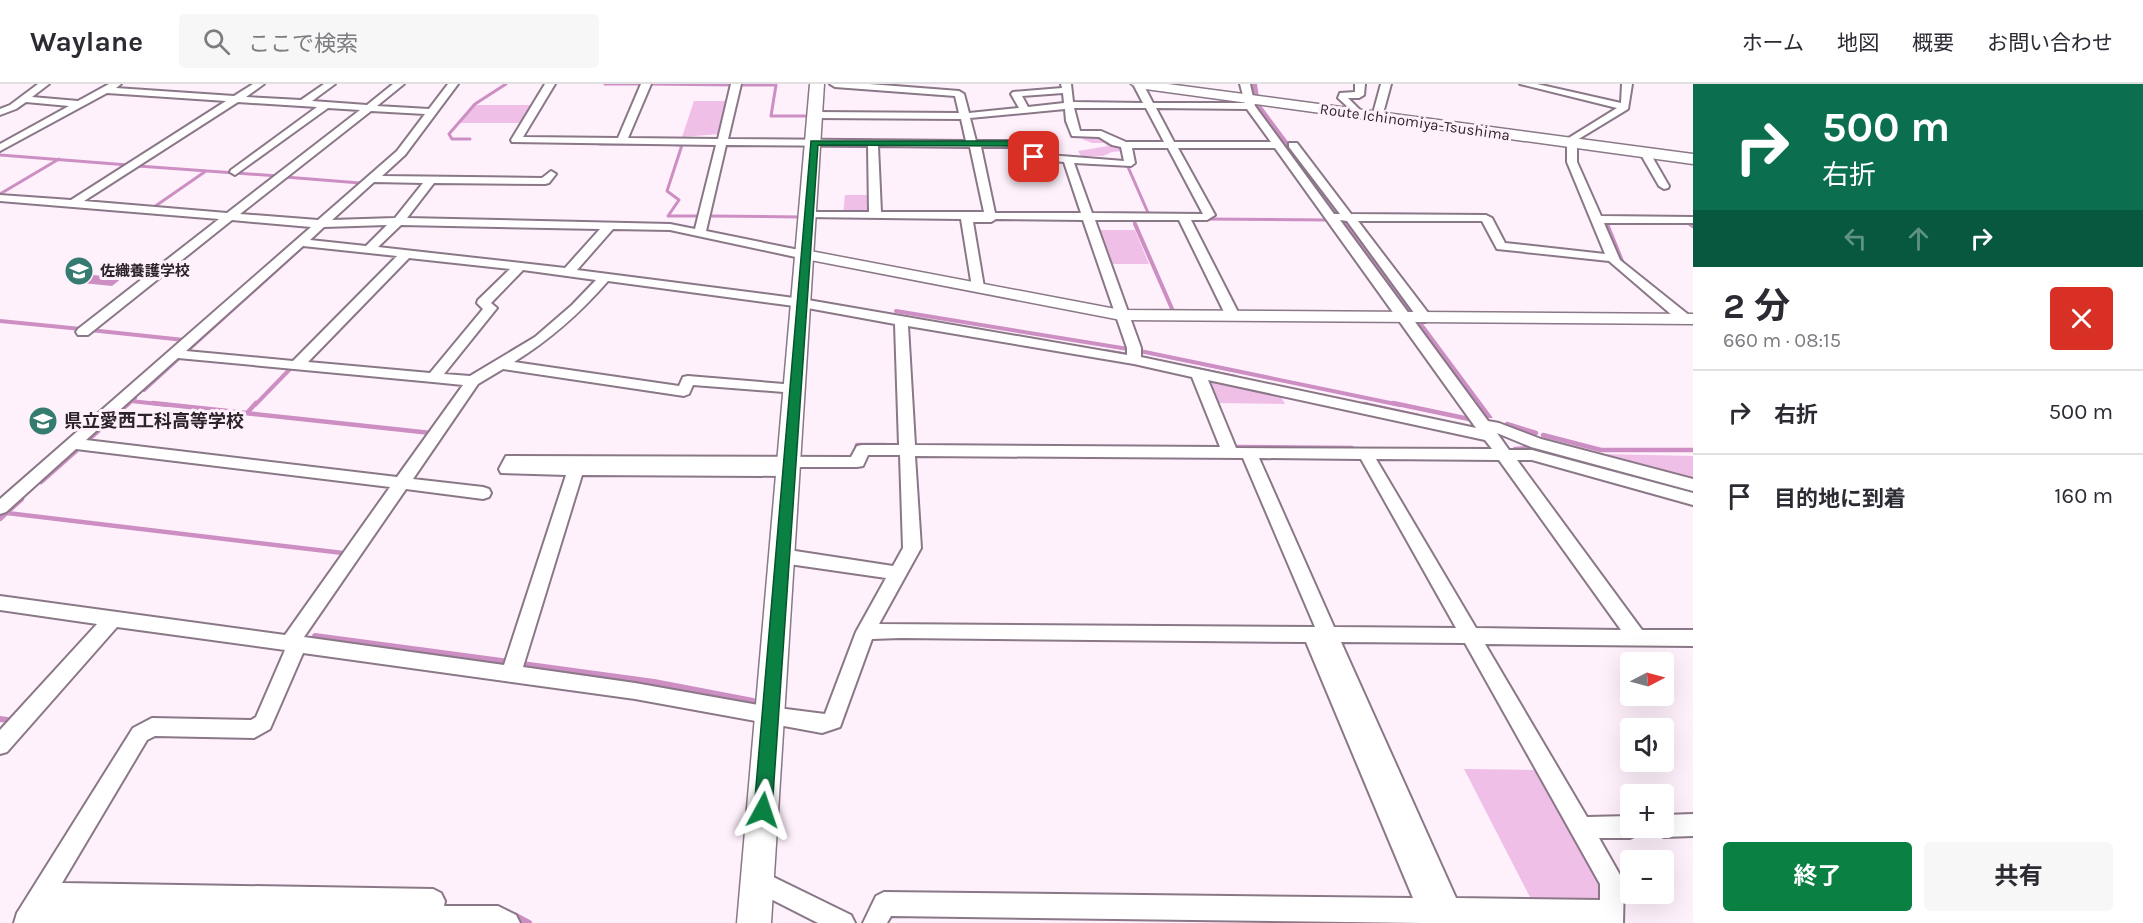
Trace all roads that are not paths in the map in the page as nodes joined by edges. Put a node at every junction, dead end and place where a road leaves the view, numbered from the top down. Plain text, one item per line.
1 (44, 84) edge
2 (117, 84) edge
3 (259, 84) edge
4 (330, 84) edge
5 (399, 84) edge
6 (453, 84) edge
7 (550, 84) edge
8 (646, 84) edge
9 (736, 84) edge
10 (818, 84) edge
11 (835, 84) edge
12 (1138, 84) edge
13 (1245, 84) edge
14 (1360, 84) edge
15 (1386, 84) edge
16 (1525, 84) edge
17 (1627, 84) edge
18 (1066, 87) edge
19 (106, 90) junction
20 (23, 99) junction
21 (236, 99) junction
22 (1254, 101) junction
23 (303, 103) junction
24 (80, 104) junction
25 (326, 105) junction
26 (1070, 105) junction
27 (1149, 105) junction
28 (1625, 107) junction
29 (369, 108) junction
30 (1024, 109) junction
31 (0, 112) edge
32 (431, 112) junction
33 (816, 115) junction
34 (1360, 115) junction
35 (964, 116) junction
36 (1377, 117) junction
37 (621, 142) junction
38 (722, 142) junction
39 (814, 143) junction
40 (873, 143) junction
41 (1571, 143) junction
42 (973, 144) junction
43 (1126, 145) junction
44 (1171, 145) junction
45 (1279, 145) junction
46 (0, 148) edge
47 (1645, 153) junction
48 (1693, 159) edge
49 (1068, 160) junction
50 (236, 172) dead end
51 (551, 174) dead end
52 (372, 179) junction
53 (432, 179) junction
54 (1664, 186) dead end
55 (0, 198) edge
56 (73, 204) junction
57 (808, 215) junction
58 (875, 215) junction
59 (1087, 216) junction
60 (1183, 216) junction
61 (229, 217) junction
62 (990, 217) junction
63 (1347, 218) junction
64 (1595, 219) junction
65 (398, 220) junction
66 (1693, 220) edge
67 (320, 224) junction
68 (610, 225) junction
69 (700, 233) junction
70 (300, 242) junction
71 (368, 250) junction
72 (406, 254) junction
73 (805, 255) junction
74 (1614, 260) junction
75 (520, 266) junction
76 (568, 272) junction
77 (605, 277) junction
78 (978, 287) junction
79 (802, 303) junction
80 (1121, 315) junction
81 (1233, 316) junction
82 (1414, 318) junction
83 (1689, 319) edge
84 (901, 320) junction
85 (83, 332) dead end
86 (174, 354) junction
87 (1134, 360) junction
88 (501, 364) junction
89 (297, 365) junction
90 (1198, 373) junction
91 (433, 378) junction
92 (473, 381) junction
93 (796, 389) junction
94 (1493, 440) junction
95 (73, 444) junction
96 (907, 446) junction
97 (1235, 450) junction
98 (1365, 453) junction
99 (789, 466) junction
100 (576, 469) junction
101 (403, 483) junction
102 (1693, 485) edge
103 (483, 493) dead end
104 (1693, 499) edge
105 (0, 508) edge
106 (782, 556) junction
107 (898, 573) junction
108 (0, 603) edge
109 (113, 619) junction
110 (865, 632) junction
111 (1320, 634) junction
112 (1468, 636) junction
113 (1637, 637) junction
114 (1693, 638) edge
115 (293, 645) junction
116 (511, 674) junction
117 (770, 716) junction
118 (0, 745) edge
119 (1693, 825) edge
120 (1674, 826) edge
121 (1620, 827) edge
122 (1581, 828) junction
123 (757, 880) junction
124 (42, 894) junction
125 (1442, 917) edge
126 (429, 918) junction
127 (1611, 918) edge
128 (27, 919) edge
129 (508, 923) edge
130 (754, 923) edge
131 (843, 923) edge
132 (875, 923) edge

1 - 20 street
2 - 19 street
3 - 21 street
4 - 23 street
5 - 29 street
6 - 32 street
7 - 37 street
8 - 37 street
9 - 38 street
10 - 33 main road
11 - 35 street
12 - 22 main road, Route Ichinomiya-Tsushima
12 - 27 street
13 - 22 street
14 - 34 street
15 - 36 street
16 - 28 street
17 - 28 street
18 - 26 street
18 - 30 street
19 - 21 street
19 - 24 street
20 - 24 street
20 - 31 street
21 - 23 street
21 - 56 street
22 - 27 street
22 - 34 main road, Route Ichinomiya-Tsushima
22 - 45 street
22 - 63 street
23 - 25 street
24 - 46 street
25 - 29 street
25 - 50 street
26 - 27 street
26 - 30 street
26 - 43 street
27 - 44 street
28 - 41 street
29 - 32 street
29 - 61 street
30 - 35 street
32 - 52 street
33 - 35 street
33 - 39 main road
34 - 36 main road, Route Ichinomiya-Tsushima
35 - 42 street
36 - 41 main road, Route Ichinomiya-Tsushima
37 - 38 street
38 - 39 street
38 - 69 street
39 - 40 street
39 - 57 main road
40 - 42 street
40 - 58 street
41 - 47 main road, Route Ichinomiya-Tsushima
41 - 64 street
42 - 49 street
42 - 62 street
43 - 44 street
43 - 49 street
44 - 45 street
44 - 60 street
45 - 63 street
47 - 48 main road, Route Ichinomiya-Tsushima
47 - 54 street
49 - 59 street
51 - 53 street
52 - 53 street
52 - 67 street
53 - 65 street
55 - 56 street
56 - 61 street
57 - 58 street
57 - 73 main road
58 - 62 street
59 - 60 street
59 - 62 street
59 - 80 street
60 - 81 street
61 - 67 street
61 - 85 street
62 - 78 street
63 - 74 street
63 - 82 street
63 - 82 street
64 - 66 street
64 - 74 street
65 - 67 street
65 - 68 street
65 - 71 street
67 - 70 street
68 - 69 street
68 - 76 street
69 - 73 street
70 - 71 street
70 - 86 street
71 - 72 street
72 - 75 street
72 - 89 street
73 - 78 street
73 - 79 main road
74 - 83 street
75 - 76 street
75 - 91 street
76 - 77 street
77 - 79 street
77 - 88 street
78 - 80 street
79 - 84 street
79 - 93 main road
80 - 81 street
80 - 87 street
81 - 82 street
82 - 83 street
82 - 94 street
84 - 87 street
84 - 96 street
86 - 89 street
86 - 95 street
87 - 90 street
88 - 92 street
88 - 93 street
89 - 91 street
90 - 94 street
90 - 97 street
91 - 92 street
92 - 101 street
93 - 99 main road
94 - 97 street
94 - 98 street
94 - 102 street
94 - 104 street
94 - 113 street
95 - 101 street
95 - 105 street
96 - 97 street
96 - 99 street
96 - 107 street
97 - 98 street
97 - 111 street
98 - 112 street
99 - 100 street
99 - 100 street
99 - 106 main road
100 - 116 street
101 - 103 street
101 - 115 street
106 - 107 street
106 - 117 main road
107 - 110 street
108 - 109 street
109 - 115 street
109 - 118 street
110 - 111 street
110 - 117 street
111 - 112 street
111 - 125 street
112 - 113 street
112 - 122 street
113 - 114 street
115 - 116 street
115 - 124 street
116 - 117 street
117 - 123 main road
119 - 120 street
121 - 122 street
122 - 127 street
123 - 130 main road
123 - 131 street
124 - 126 street
124 - 128 street
125 - 127 street
125 - 132 street
126 - 128 street
126 - 129 street

